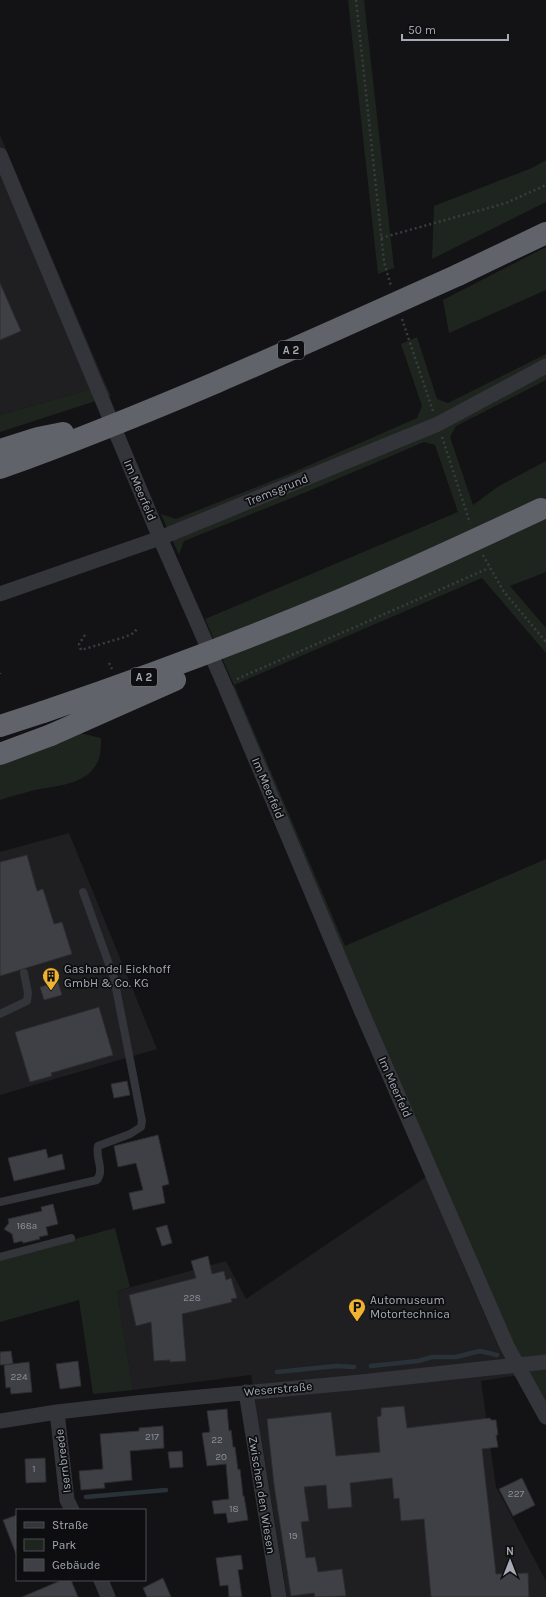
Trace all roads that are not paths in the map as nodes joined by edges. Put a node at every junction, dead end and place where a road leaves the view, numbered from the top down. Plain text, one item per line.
1 (0, 155) edge
2 (546, 232) edge
3 (546, 366) edge
4 (121, 421) junction
5 (0, 450) edge
6 (0, 468) edge
7 (544, 508) edge
8 (160, 538) junction
9 (0, 594) edge
10 (244, 639) junction
11 (0, 726) edge
12 (0, 754) edge
13 (83, 892) dead end
14 (24, 973) dead end
15 (0, 1014) edge
16 (0, 1202) edge
17 (71, 1238) dead end
18 (0, 1257) edge
19 (546, 1362) edge
20 (518, 1365) junction
21 (246, 1392) junction
22 (57, 1412) junction
23 (546, 1417) edge
24 (3, 1420) edge
25 (72, 1509) edge
26 (100, 1581) edge
27 (108, 1597) edge
28 (279, 1597) edge

1 - 8 street, Im Meerfeld
2 - 4 highway, A 2, bridge
3 - 8 street, Tremsgrund
4 - 5 highway, bridge
4 - 6 highway, A 2, bridge
7 - 10 highway, A 2, bridge
8 - 9 street, Tremsgrund
8 - 20 street, Im Meerfeld
10 - 11 highway, A 2, bridge
10 - 12 highway, bridge
13 - 16 lane
14 - 15 lane
17 - 18 lane
19 - 20 street, Weserstraße
20 - 21 street, Weserstraße
20 - 23 street, Im Meerfeld
21 - 22 street, Weserstraße
21 - 28 street, Zwischen den Wiesen
22 - 24 street, Weserstraße
22 - 25 street, Isernbreede
26 - 27 street

